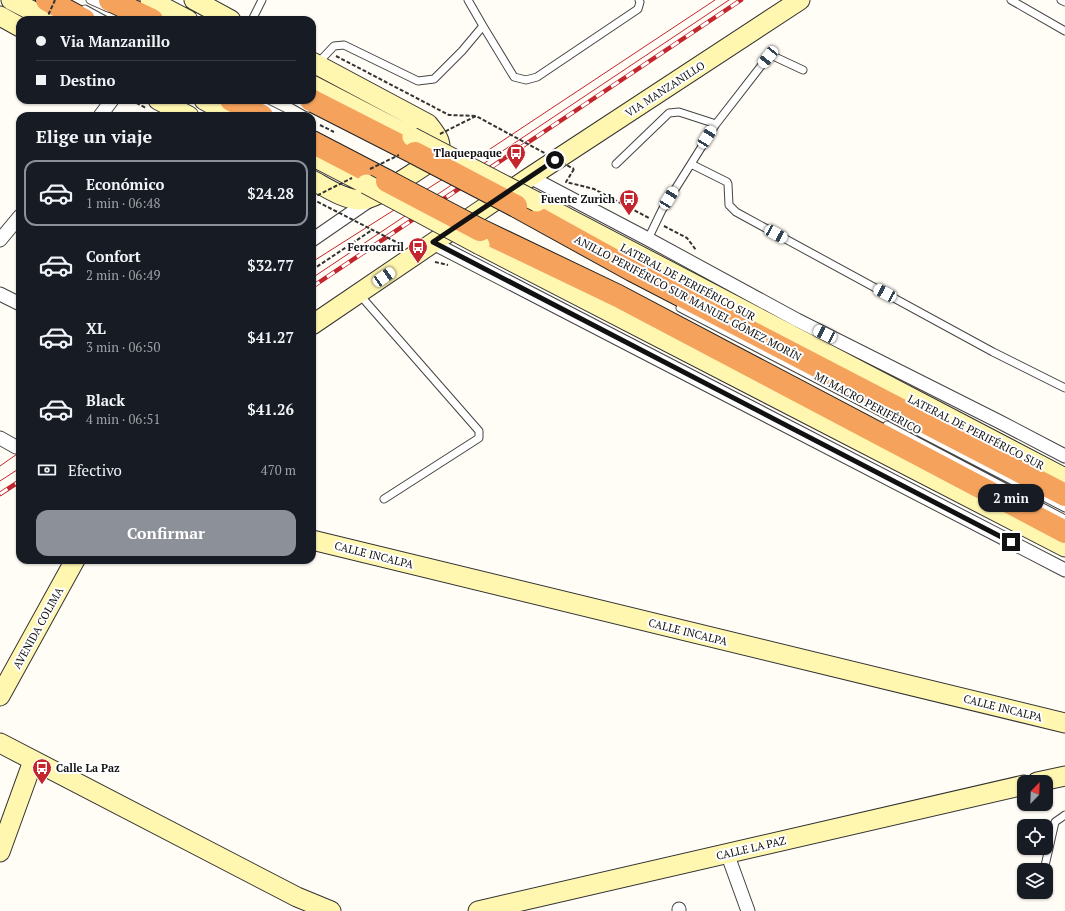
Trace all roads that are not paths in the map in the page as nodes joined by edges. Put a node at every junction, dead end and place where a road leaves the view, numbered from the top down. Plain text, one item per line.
1 (11, 0) edge
2 (47, 0) edge
3 (90, 0) edge
4 (150, 0) edge
5 (194, 0) edge
6 (262, 0) edge
7 (468, 0) edge
8 (639, 0) edge
9 (800, 0) edge
10 (1011, 0) edge
11 (1062, 0) edge
12 (1065, 2) edge
13 (113, 6) edge
14 (81, 13) edge
15 (0, 16) edge
16 (42, 16) edge
17 (91, 16) edge
18 (141, 16) edge
19 (180, 16) edge
20 (224, 16) edge
21 (254, 16) edge
22 (16, 25) edge
23 (484, 26) junction
24 (1065, 31) edge
25 (319, 59) edge
26 (803, 70) dead end
27 (316, 88) edge
28 (166, 104) edge
29 (212, 104) edge
30 (242, 104) edge
31 (313, 105) edge
32 (260, 110) edge
33 (181, 112) edge
34 (226, 112) edge
35 (716, 124) junction
36 (316, 145) edge
37 (409, 148) junction
38 (316, 158) edge
39 (616, 164) dead end
40 (691, 164) junction
41 (530, 177) junction
42 (316, 182) edge
43 (369, 182) junction
44 (527, 204) junction
45 (16, 221) edge
46 (316, 236) edge
47 (480, 237) junction
48 (648, 239) junction
49 (0, 240) edge
50 (433, 242) junction
51 (0, 294) edge
52 (359, 294) junction
53 (16, 302) edge
54 (676, 305) dead end
55 (316, 322) edge
56 (1065, 388) edge
57 (882, 423) dead end
58 (0, 438) edge
59 (16, 445) edge
60 (1065, 456) edge
61 (1065, 478) edge
62 (1065, 495) edge
63 (384, 499) dead end
64 (1065, 508) edge
65 (1065, 519) edge
66 (1065, 532) edge
67 (316, 541) edge
68 (1065, 547) edge
69 (73, 564) edge
70 (1065, 570) edge
71 (0, 696) edge
72 (1065, 723) edge
73 (0, 743) edge
74 (33, 761) junction
75 (1065, 776) edge
76 (1053, 779) edge
77 (1017, 787) edge
78 (1065, 815) edge
79 (0, 852) edge
80 (728, 853) junction
81 (1046, 863) edge
82 (331, 911) edge
83 (478, 911) edge
84 (748, 911) edge

1 - 16 street
2 - 14 highway
3 - 13 lane
4 - 19 street
5 - 20 street
6 - 21 lane
7 - 23 lane
8 - 23 lane
9 - 41 street, VIA MANZANILLO
10 - 24 lane
11 - 12 lane
13 - 18 highway
14 - 17 lane
15 - 22 street
23 - 25 lane
25 - 43 street
26 - 35 lane
27 - 37 street
28 - 33 street
29 - 34 street
30 - 32 highway
31 - 37 highway, ANILLO PERIFÉRICO SUR MANUEL GÓMEZ MORÍN
35 - 39 lane
35 - 40 lane
36 - 43 highway
37 - 44 highway, ANILLO PERIFÉRICO SUR MANUEL GÓMEZ MORÍN, bridge
38 - 43 street
40 - 48 lane
40 - 56 lane
41 - 48 street
41 - 50 street, VIA MANZANILLO
42 - 43 street
43 - 46 street
43 - 47 highway, bridge
44 - 61 street, LATERAL DE PERIFÉRICO SUR
44 - 62 highway, ANILLO PERIFÉRICO SUR MANUEL GÓMEZ MORÍN
45 - 49 street
47 - 66 highway
47 - 68 street
48 - 60 street
50 - 52 street
50 - 70 street
51 - 53 street
52 - 55 street
52 - 63 lane
54 - 64 lane, MI MACRO PERIFÉRICO
57 - 65 lane, MI MACRO PERIFÉRICO
58 - 59 street
67 - 72 street, CALLE INCALPA
69 - 71 street, AVENIDA COLIMA
73 - 74 street
74 - 79 street
74 - 82 street
75 - 76 street
77 - 80 street, CALLE LA PAZ
78 - 81 lane
80 - 83 street, CALLE LA PAZ
80 - 84 street

